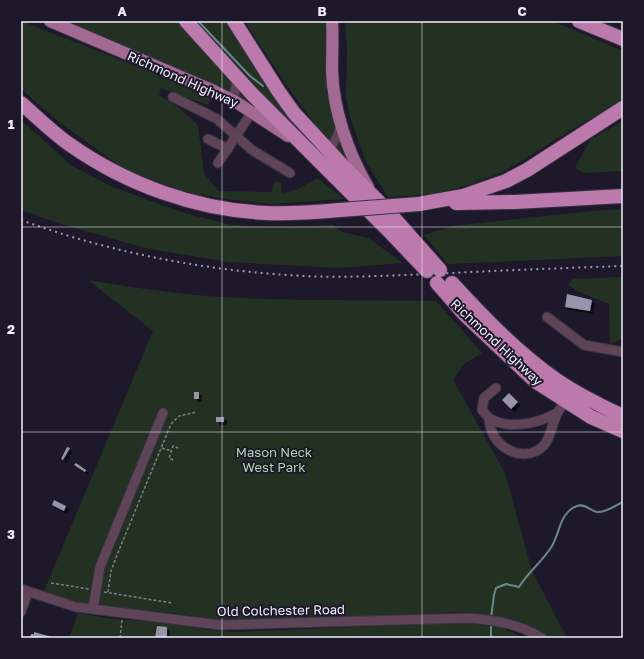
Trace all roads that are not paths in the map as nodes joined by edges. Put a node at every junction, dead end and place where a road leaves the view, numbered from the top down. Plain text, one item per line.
1 (50, 21) edge
2 (186, 21) edge
3 (234, 21) edge
4 (332, 21) edge
5 (580, 21) edge
6 (623, 39) edge
7 (238, 77) junction
8 (174, 97) dead end
9 (233, 101) junction
10 (21, 103) edge
11 (623, 108) edge
12 (252, 112) junction
13 (341, 124) junction
14 (236, 137) junction
15 (208, 140) dead end
16 (228, 149) junction
17 (328, 151) junction
18 (315, 157) junction
19 (218, 163) dead end
20 (290, 173) dead end
21 (372, 194) junction
22 (623, 196) edge
23 (420, 204) junction
24 (435, 275) junction
25 (452, 283) dead end
26 (547, 317) dead end
27 (623, 352) edge
28 (496, 388) dead end
29 (569, 396) junction
30 (557, 413) junction
31 (163, 414) dead end
32 (623, 416) edge
33 (489, 418) junction
34 (623, 431) edge
35 (25, 590) edge
36 (93, 609) junction
37 (21, 612) edge
38 (542, 638) edge

1 - 9 main road, Richmond Highway
2 - 7 highway
3 - 17 highway
4 - 13 main road, Richmond Highway
5 - 6 highway
7 - 9 street
7 - 18 highway
8 - 14 street
9 - 12 main road, Richmond Highway
10 - 23 highway, bridge
11 - 23 highway
12 - 14 street
12 - 18 main road, Richmond Highway
13 - 17 street
13 - 21 main road, Richmond Highway
14 - 16 street
14 - 20 street
15 - 16 street
16 - 19 street
17 - 21 highway
18 - 24 highway, Richmond Highway
21 - 24 highway, Richmond Highway
22 - 23 highway
24 - 29 highway, Richmond Highway
25 - 29 highway, Richmond Highway
26 - 27 street
28 - 33 street
29 - 30 street
29 - 32 highway, Richmond Highway
29 - 34 highway, Richmond Highway
30 - 33 street
30 - 33 street
31 - 36 street
35 - 36 street, Old Colchester Road
35 - 37 street
36 - 38 street, Old Colchester Road

